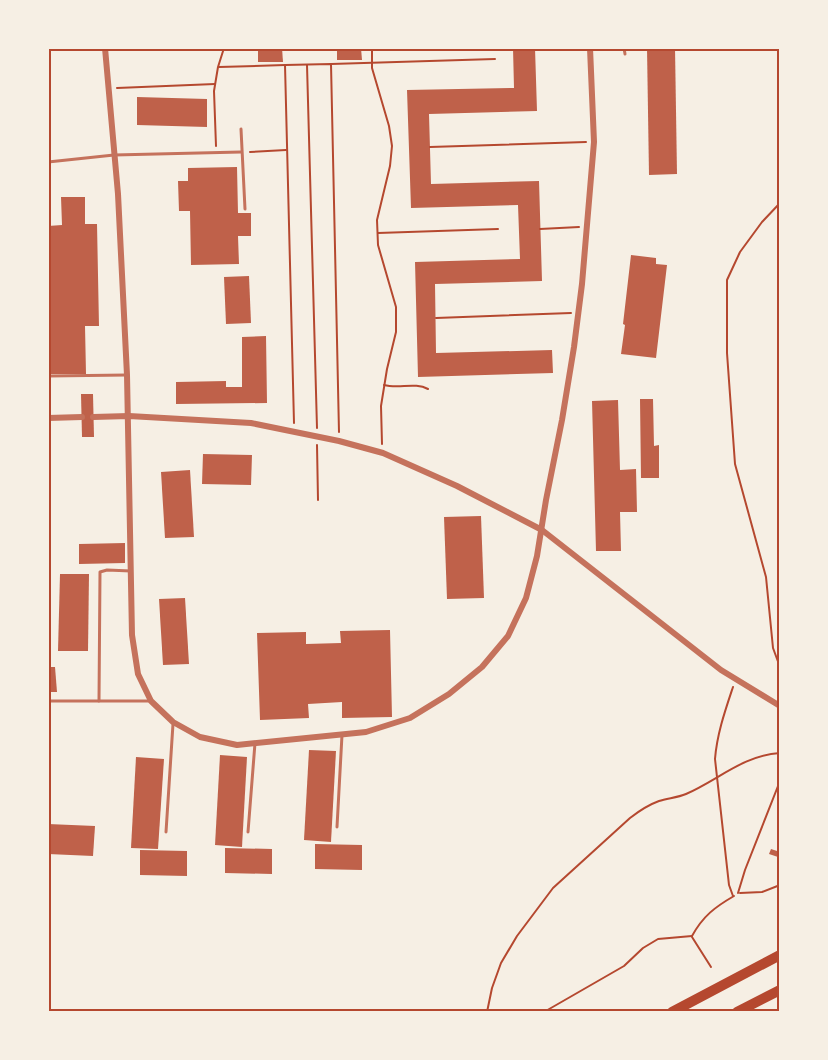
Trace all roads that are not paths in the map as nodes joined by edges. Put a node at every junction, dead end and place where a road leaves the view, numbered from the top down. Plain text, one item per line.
1 (105, 48) edge
2 (590, 48) edge
3 (624, 48) edge
4 (625, 54) dead end
5 (241, 129) dead end
6 (241, 152) junction
7 (114, 155) junction
8 (48, 162) edge
9 (245, 209) dead end
10 (127, 375) junction
11 (48, 376) edge
12 (129, 416) junction
13 (82, 417) dead end
14 (93, 417) dead end
15 (48, 418) edge
16 (542, 530) junction
17 (131, 571) junction
18 (48, 701) edge
19 (99, 701) junction
20 (151, 701) junction
21 (780, 706) edge
22 (173, 722) junction
23 (342, 735) junction
24 (255, 743) junction
25 (337, 827) dead end
26 (166, 832) dead end
27 (248, 832) dead end
28 (780, 955) edge
29 (780, 990) edge
30 (672, 1012) edge
31 (737, 1012) edge

1 - 7 street
2 - 16 street
3 - 4 lane
5 - 6 lane
6 - 7 lane
6 - 9 lane
7 - 8 lane
7 - 10 street
10 - 11 lane
10 - 12 street
12 - 14 street
12 - 16 street
12 - 17 street
13 - 15 street
16 - 21 street
16 - 23 street
17 - 19 lane
17 - 20 street
18 - 19 lane
19 - 20 lane
20 - 22 street
22 - 24 street
22 - 26 lane
23 - 24 street
23 - 25 lane
24 - 27 lane
28 - 30 highway
29 - 31 highway

